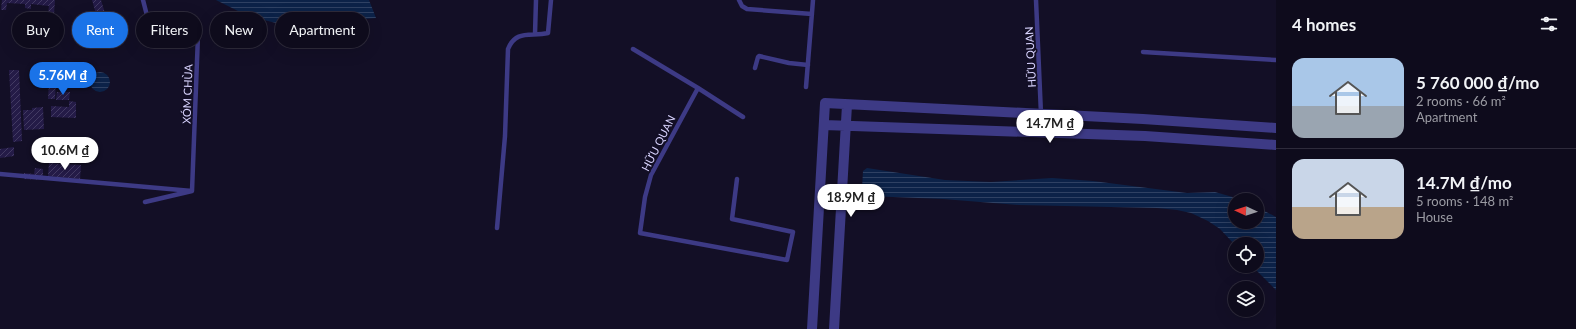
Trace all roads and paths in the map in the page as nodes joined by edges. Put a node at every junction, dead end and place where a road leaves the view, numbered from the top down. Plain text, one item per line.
1 (143, 0) edge
2 (536, 0) edge
3 (551, 0) edge
4 (739, 0) edge
5 (813, 0) edge
6 (1036, 0) edge
7 (812, 14) junction
8 (535, 34) junction
9 (633, 49) dead end
10 (1143, 52) dead end
11 (1276, 60) edge
12 (808, 65) junction
13 (755, 68) dead end
14 (806, 87) dead end
15 (698, 88) junction
16 (847, 105) junction
17 (1041, 114) junction
18 (743, 117) dead end
19 (824, 125) junction
20 (845, 126) junction
21 (1276, 128) edge
22 (1276, 145) edge
23 (0, 174) edge
24 (738, 179) dead end
25 (192, 191) junction
26 (145, 202) dead end
27 (497, 228) dead end
28 (812, 329) edge
29 (834, 329) edge

1 - 25 lane, XÓM CHÙA
2 - 8 lane
3 - 8 lane
4 - 7 lane
5 - 7 lane
6 - 17 lane, HỮU QUAN
7 - 12 lane
8 - 27 lane
9 - 15 lane
10 - 11 lane
12 - 13 lane
12 - 14 lane
15 - 18 lane
15 - 24 lane, HỮU QUAN
16 - 17 street
16 - 19 street
16 - 20 street
17 - 21 street
19 - 20 street
19 - 28 street
20 - 22 street
20 - 29 street
23 - 25 lane
25 - 26 lane

